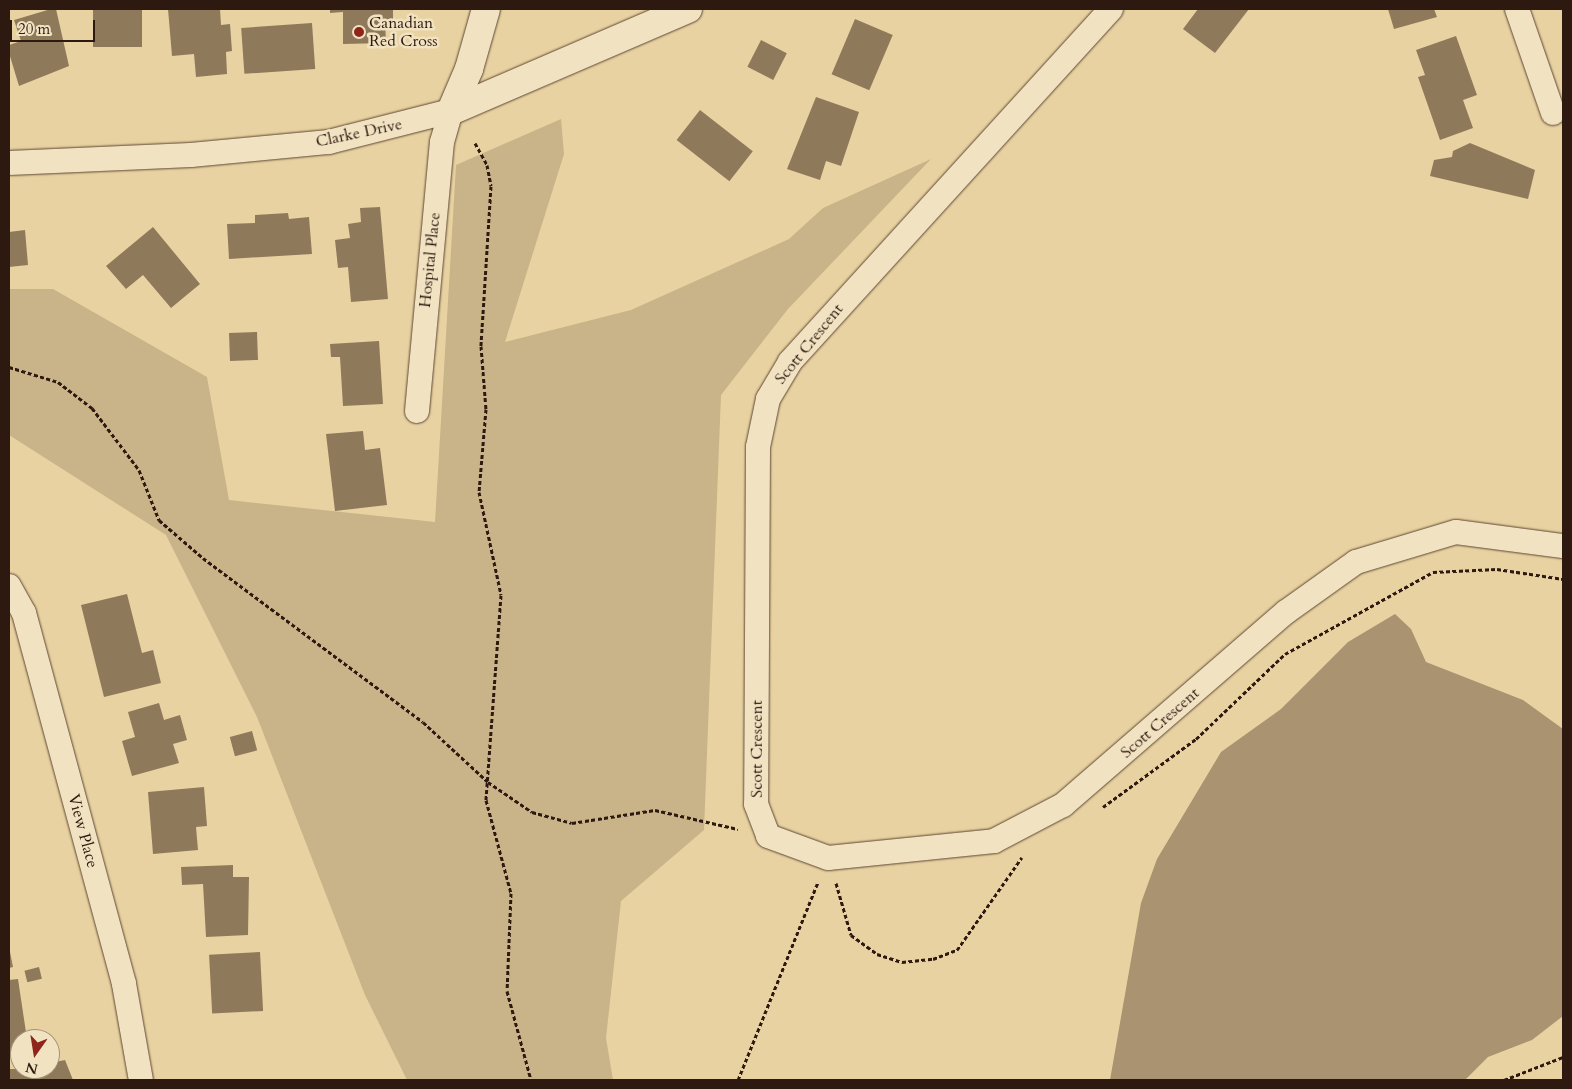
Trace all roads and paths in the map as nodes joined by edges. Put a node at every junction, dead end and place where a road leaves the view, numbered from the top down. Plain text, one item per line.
1 (486, 9) edge
2 (688, 9) edge
3 (1111, 9) edge
4 (1517, 9) edge
5 (451, 111) junction
6 (1553, 113) dead end
7 (475, 143) dead end
8 (9, 163) edge
9 (9, 367) edge
10 (417, 410) dead end
11 (1563, 546) edge
12 (1563, 579) edge
13 (9, 586) edge
14 (488, 782) junction
15 (1093, 813) dead end
16 (768, 836) junction
17 (1027, 851) dead end
18 (828, 858) junction
19 (1563, 1057) edge
20 (142, 1080) edge
21 (531, 1080) edge
22 (738, 1080) edge
23 (1504, 1080) edge

1 - 5 street
2 - 5 street, Clarke Drive
3 - 16 street, Scott Crescent
4 - 6 street
5 - 8 street, Clarke Drive
5 - 10 street, Hospital Place
7 - 14 path
9 - 14 path
11 - 18 street, Scott Crescent
12 - 15 path
13 - 20 street, View Place
14 - 16 path
14 - 21 path
16 - 18 street, Scott Crescent
17 - 18 path
18 - 22 path
19 - 23 path

